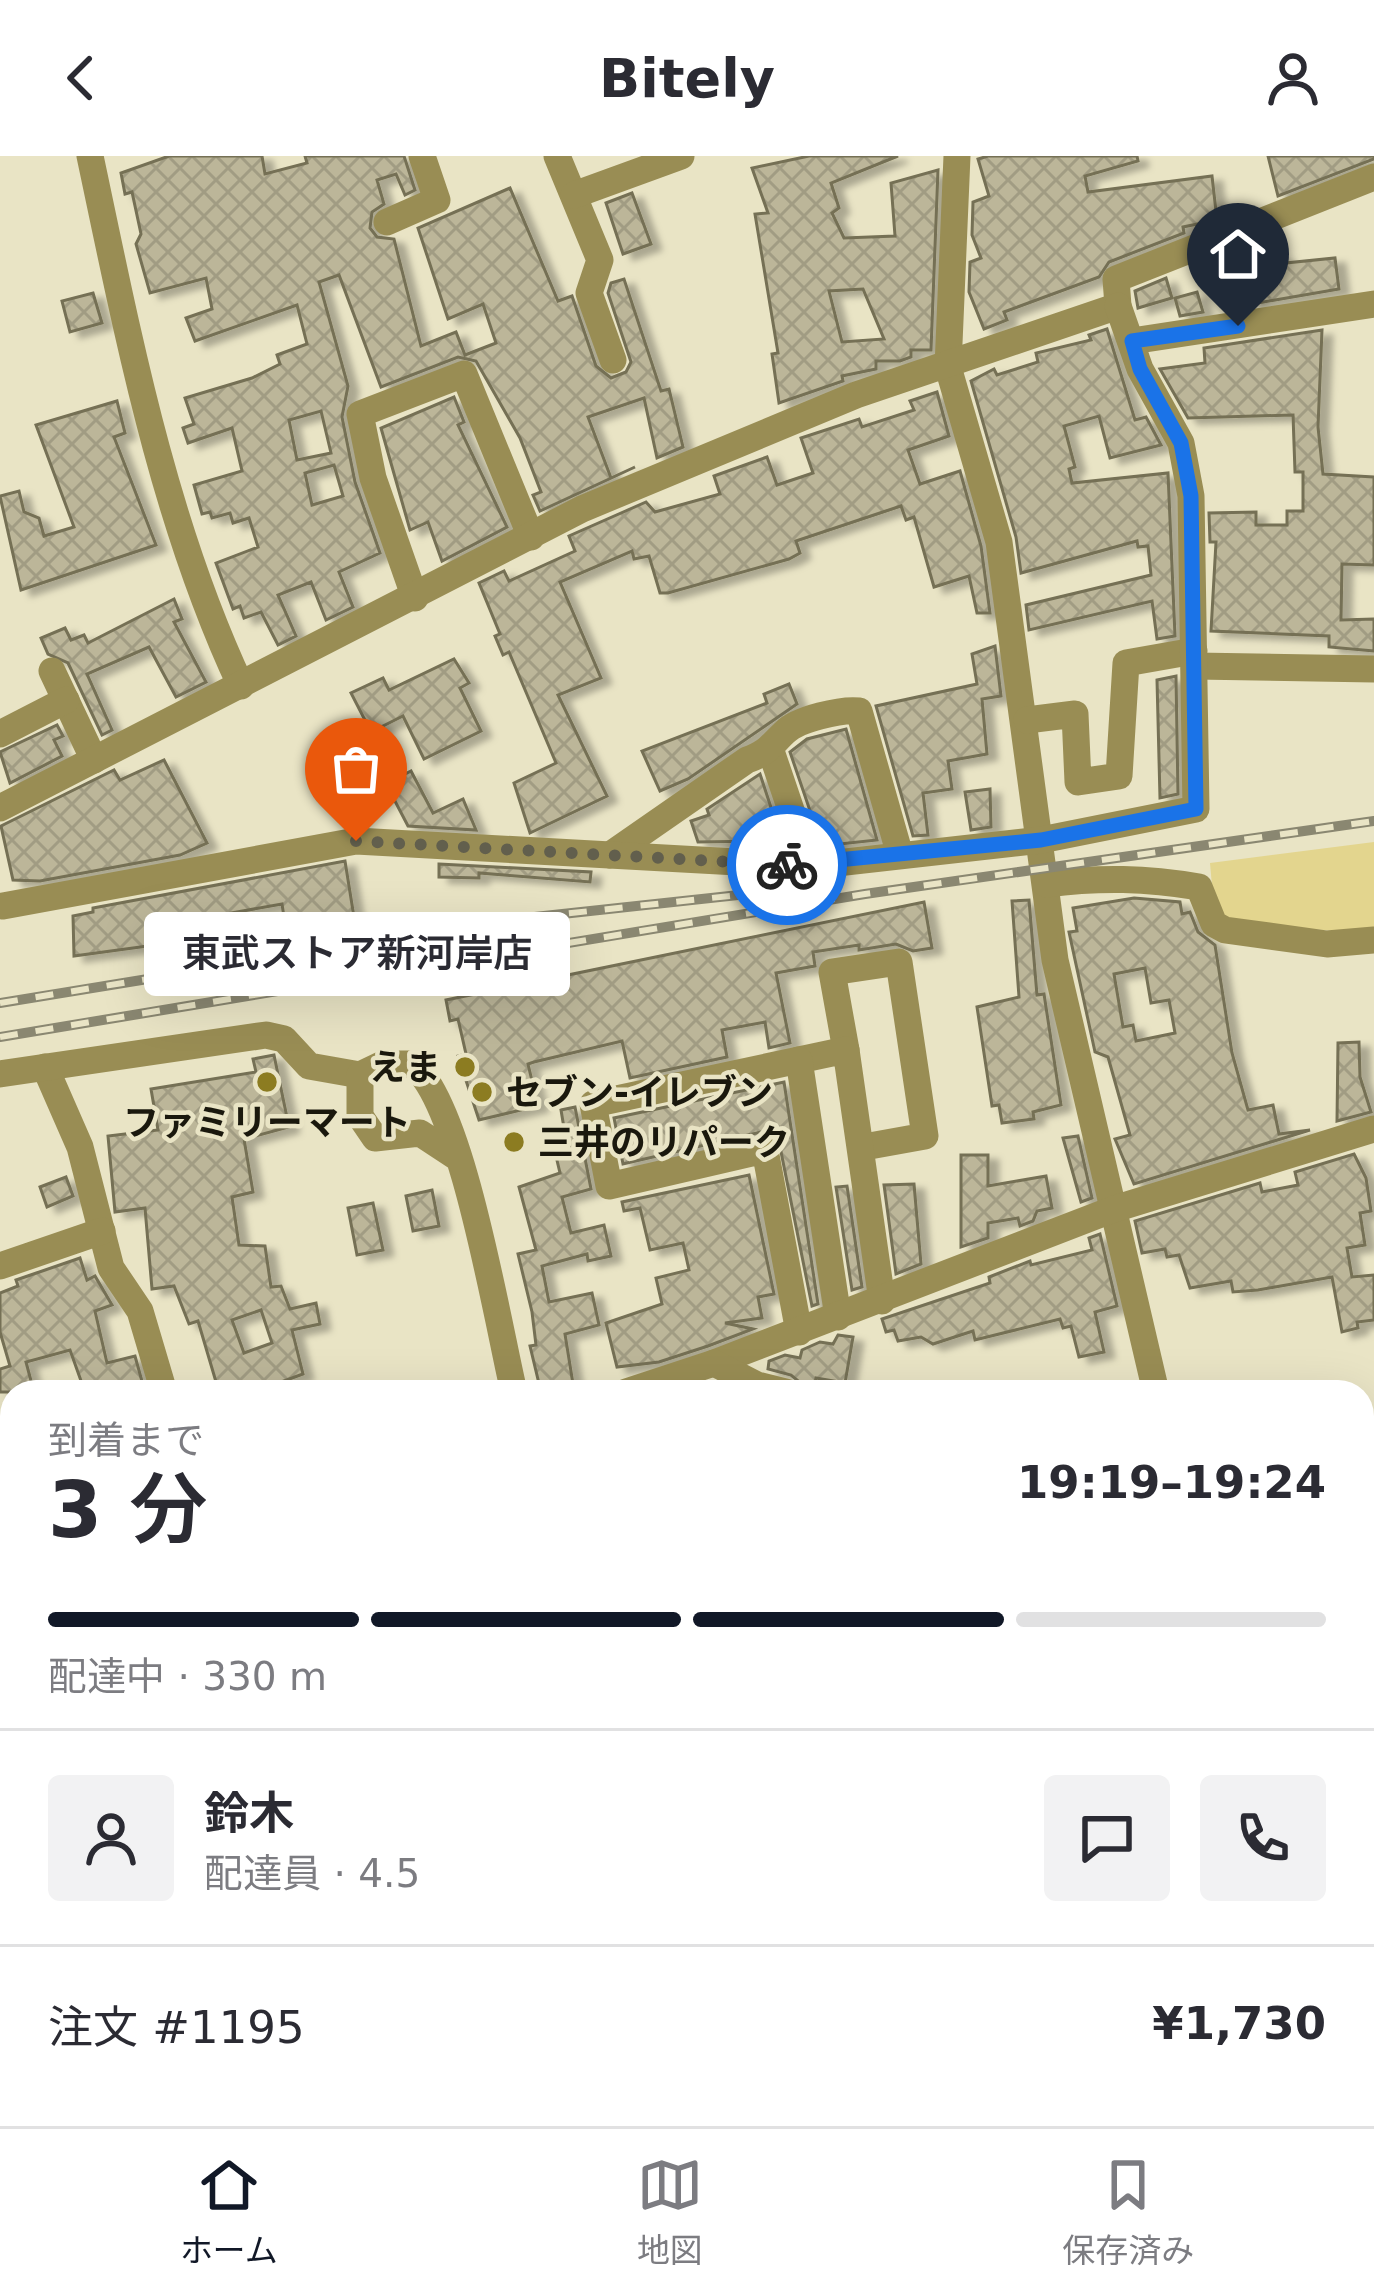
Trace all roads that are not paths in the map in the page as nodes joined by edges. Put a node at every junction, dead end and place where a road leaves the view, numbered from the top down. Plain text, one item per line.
1 (90, 156) edge
2 (422, 156) edge
3 (557, 156) edge
4 (680, 156) edge
5 (957, 156) edge
6 (1374, 177) edge
7 (574, 195) junction
8 (387, 222) dead end
9 (1374, 304) edge
10 (1118, 306) junction
11 (1132, 341) junction
12 (613, 360) dead end
13 (948, 367) junction
14 (531, 537) junction
15 (415, 598) junction
16 (1194, 659) junction
17 (1374, 669) edge
18 (52, 671) dead end
19 (242, 686) junction
20 (66, 700) junction
21 (1027, 720) junction
22 (0, 734) edge
23 (771, 751) junction
24 (94, 760) junction
25 (3, 798) edge
26 (1041, 840) junction
27 (900, 855) junction
28 (610, 856) junction
29 (811, 866) junction
30 (1046, 884) junction
31 (1, 903) edge
32 (1374, 940) edge
33 (846, 1050) junction
34 (799, 1060) junction
35 (45, 1067) junction
36 (0, 1074) edge
37 (360, 1075) junction
38 (1374, 1129) edge
39 (864, 1147) junction
40 (458, 1158) junction
41 (1114, 1209) junction
42 (102, 1231) junction
43 (0, 1266) edge
44 (882, 1301) junction
45 (838, 1318) junction
46 (799, 1332) junction
47 (714, 1363) junction
48 (160, 1380) edge
49 (511, 1380) edge
50 (662, 1380) edge
51 (747, 1380) edge
52 (1153, 1380) edge

1 - 19 street
2 - 8 street
3 - 7 street
4 - 7 street
5 - 13 street
6 - 10 street
7 - 12 street
9 - 11 street
10 - 11 street
10 - 13 street
11 - 16 street
13 - 14 street
13 - 21 street
14 - 15 street
14 - 15 street
15 - 19 street
16 - 17 street
16 - 21 street
16 - 26 street
18 - 20 street
19 - 24 street
20 - 22 street
20 - 24 street
21 - 26 street
23 - 27 street
23 - 28 street
23 - 29 street
24 - 25 street
26 - 27 street
26 - 30 street
27 - 29 street
28 - 29 street
28 - 31 street
30 - 32 street
30 - 41 street
33 - 34 street
33 - 39 street
33 - 39 street
34 - 45 street
34 - 46 street
35 - 36 street
35 - 37 street
35 - 42 street
37 - 40 street
37 - 40 street
38 - 41 street
39 - 44 street
40 - 49 street
41 - 44 street
41 - 52 street
42 - 43 street
42 - 48 street
44 - 45 street
45 - 46 street
46 - 47 street
47 - 50 street
47 - 51 street

